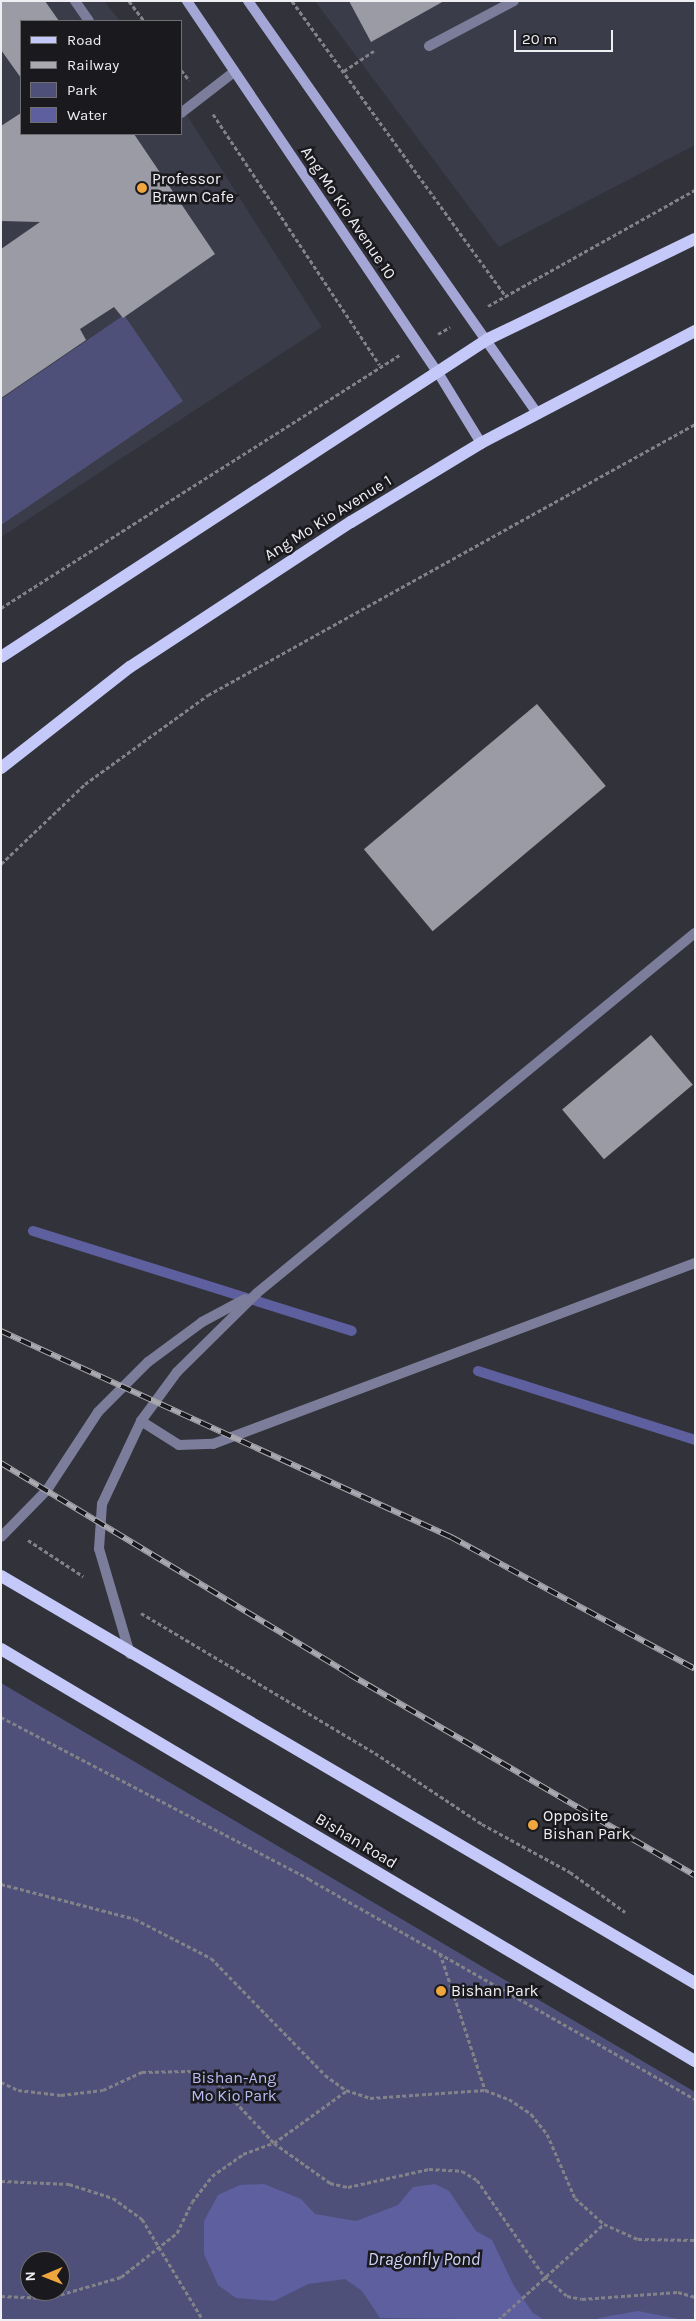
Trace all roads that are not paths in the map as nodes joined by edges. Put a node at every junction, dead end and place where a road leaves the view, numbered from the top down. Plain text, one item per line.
1 (75, 1) edge
2 (187, 1) edge
3 (248, 1) edge
4 (514, 1) edge
5 (88, 20) edge
6 (429, 46) dead end
7 (234, 72) junction
8 (182, 112) edge
9 (695, 239) edge
10 (695, 331) edge
11 (488, 339) junction
12 (437, 371) junction
13 (537, 413) junction
14 (481, 443) junction
15 (1, 657) edge
16 (1, 768) edge
17 (695, 933) edge
18 (695, 1263) edge
19 (257, 1293) junction
20 (141, 1421) junction
21 (1, 1538) edge
22 (1, 1576) edge
23 (1, 1650) edge
24 (131, 1655) junction
25 (695, 1983) edge
26 (695, 2061) edge

1 - 5 lane
2 - 7 main road, Ang Mo Kio Avenue 10
3 - 11 main road
4 - 6 lane
7 - 8 lane
7 - 12 main road, Ang Mo Kio Avenue 10
9 - 11 main road
10 - 13 main road, Ang Mo Kio Avenue 1
11 - 12 main road
11 - 13 main road
12 - 14 main road, Ang Mo Kio Avenue 10
12 - 15 main road
13 - 14 main road, Ang Mo Kio Avenue 1
14 - 16 main road, Ang Mo Kio Avenue 1
17 - 19 lane
18 - 20 lane
19 - 20 lane
19 - 21 lane
20 - 24 lane
22 - 24 main road
23 - 26 main road, Bishan Road
24 - 25 main road

